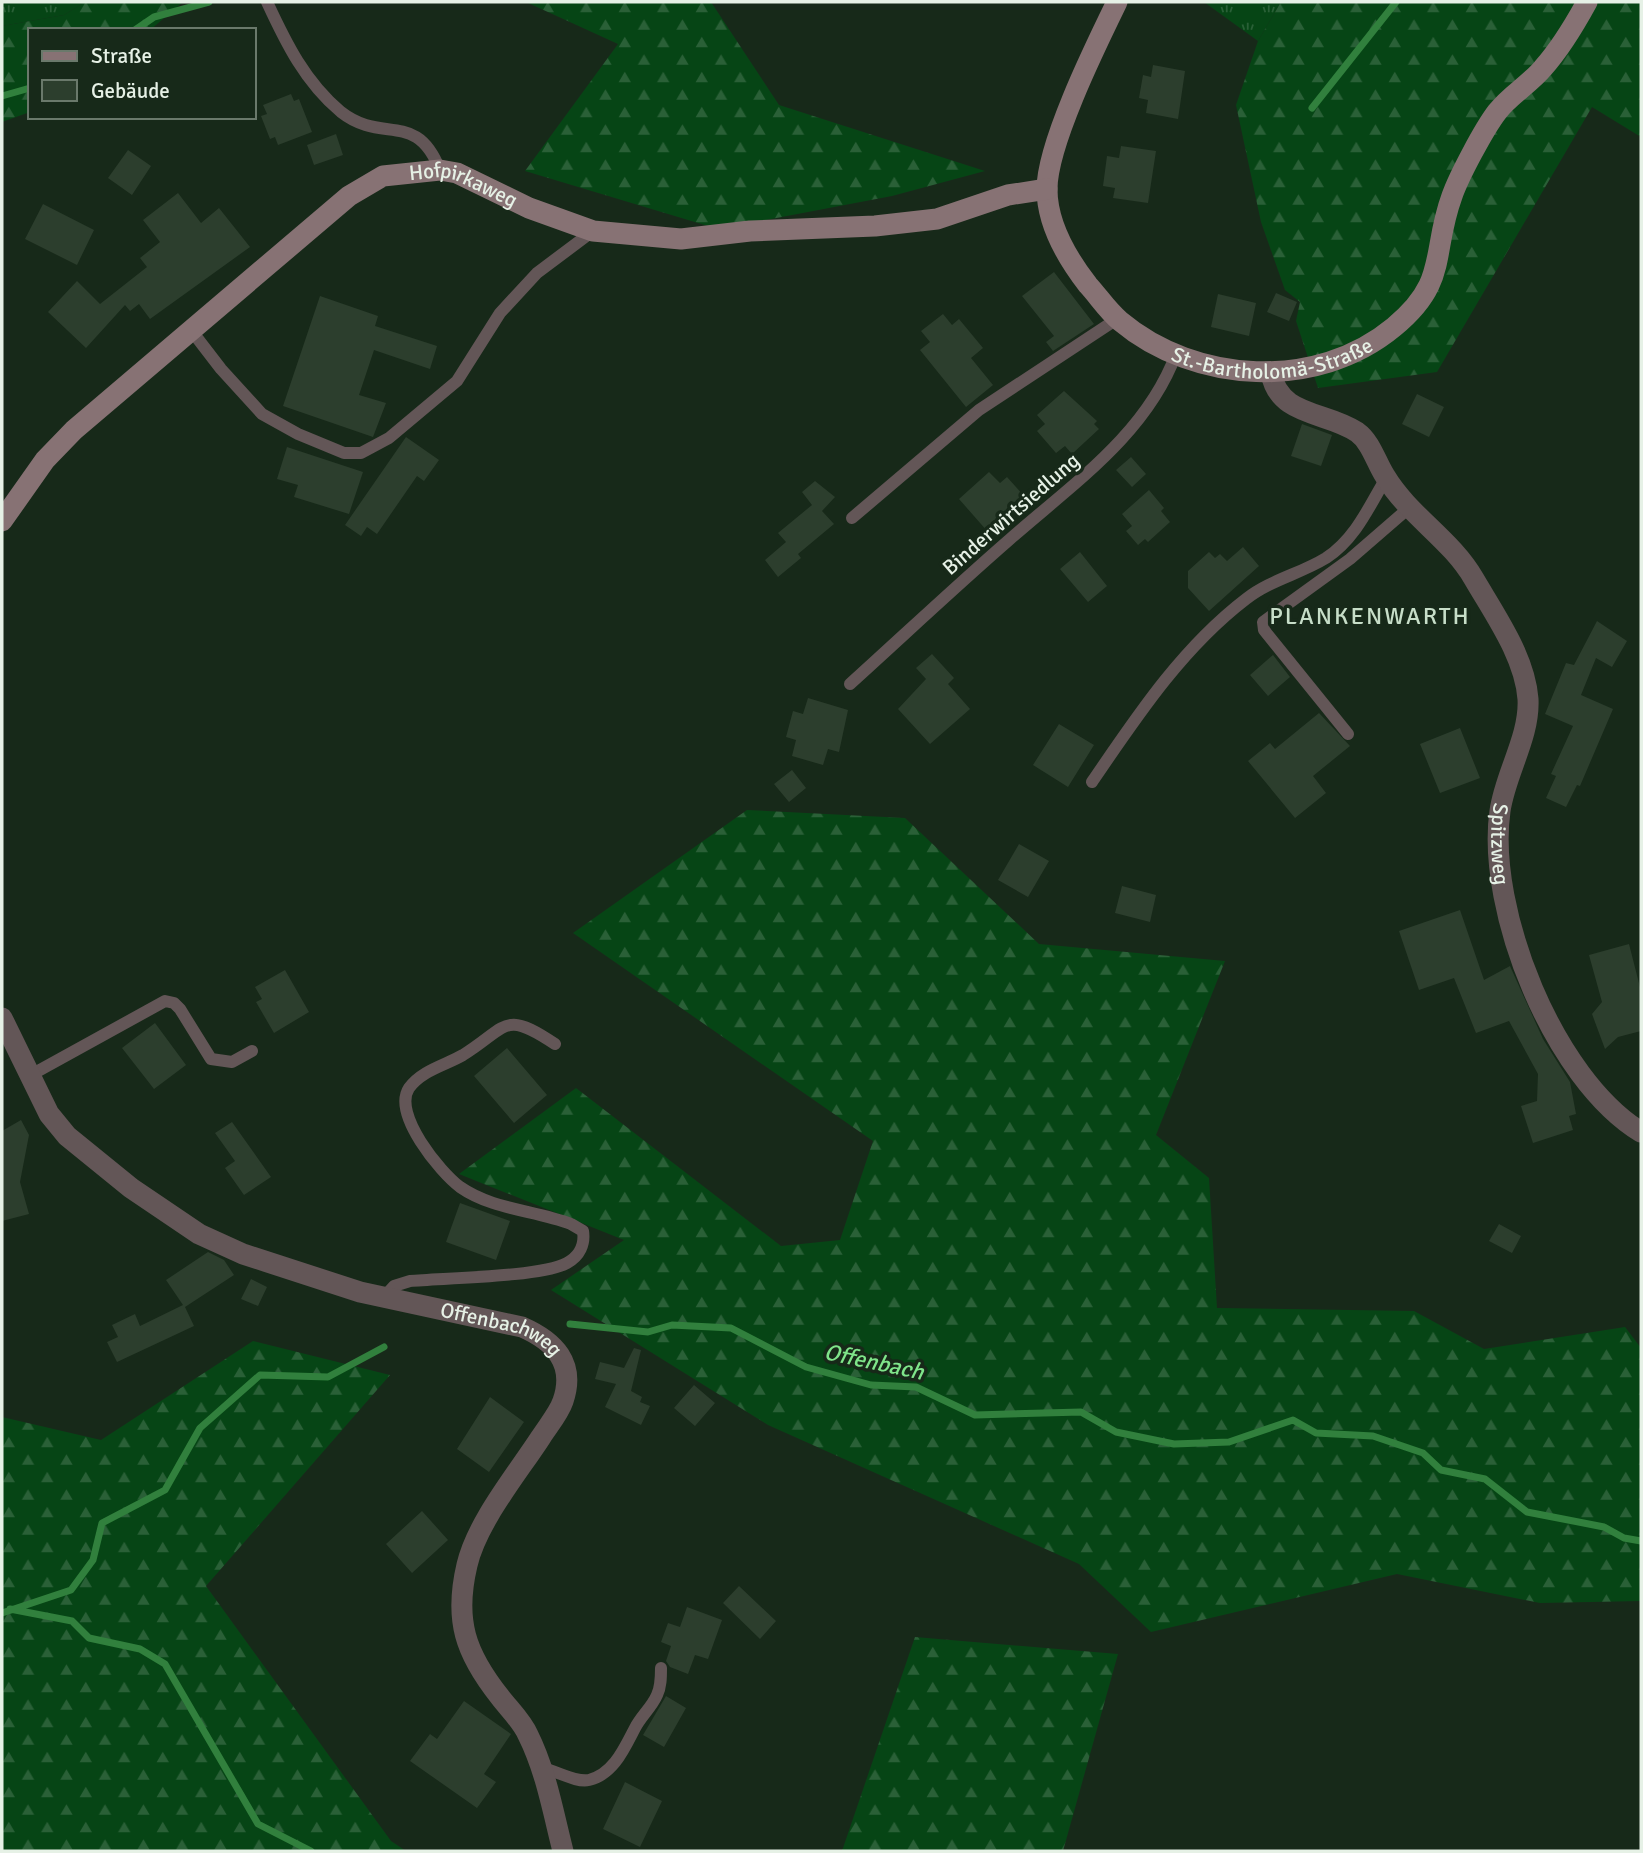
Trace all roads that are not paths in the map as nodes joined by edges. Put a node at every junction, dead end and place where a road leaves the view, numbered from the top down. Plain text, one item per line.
1 (267, 2) edge
2 (1117, 2) edge
3 (1587, 2) edge
4 (440, 170) junction
5 (1047, 189) junction
6 (593, 231) junction
7 (1117, 319) junction
8 (191, 330) junction
9 (1176, 355) junction
10 (1271, 373) junction
11 (1386, 478) junction
12 (1410, 507) junction
13 (852, 518) dead end
14 (2, 521) edge
15 (850, 684) dead end
16 (1348, 734) dead end
17 (1093, 782) dead end
18 (2, 1018) edge
19 (555, 1044) dead end
20 (252, 1051) dead end
21 (29, 1076) junction
22 (1641, 1132) edge
23 (384, 1297) junction
24 (661, 1668) dead end
25 (541, 1768) junction
26 (563, 1851) edge

1 - 4 lane
2 - 5 street, St.-Bartholomä-Straße
3 - 10 street, St.-Bartholomä-Straße
4 - 6 street, Hofpirkaweg
4 - 8 street, Hofpirkaweg
5 - 6 street, Hofpirkaweg
5 - 7 street, St.-Bartholomä-Straße
6 - 8 lane
7 - 9 street, St.-Bartholomä-Straße
7 - 13 lane
8 - 14 street, Hofpirkaweg
9 - 10 street, St.-Bartholomä-Straße
9 - 15 lane, Binderwirtsiedlung
10 - 11 street, Spitzweg
11 - 12 street, Spitzweg
11 - 17 lane
12 - 16 lane
12 - 22 street, Spitzweg
18 - 21 street, Offenbachweg
19 - 23 lane
20 - 21 lane
21 - 23 street, Offenbachweg
23 - 25 street, Offenbachweg
24 - 25 lane
25 - 26 street, Offenbachweg

